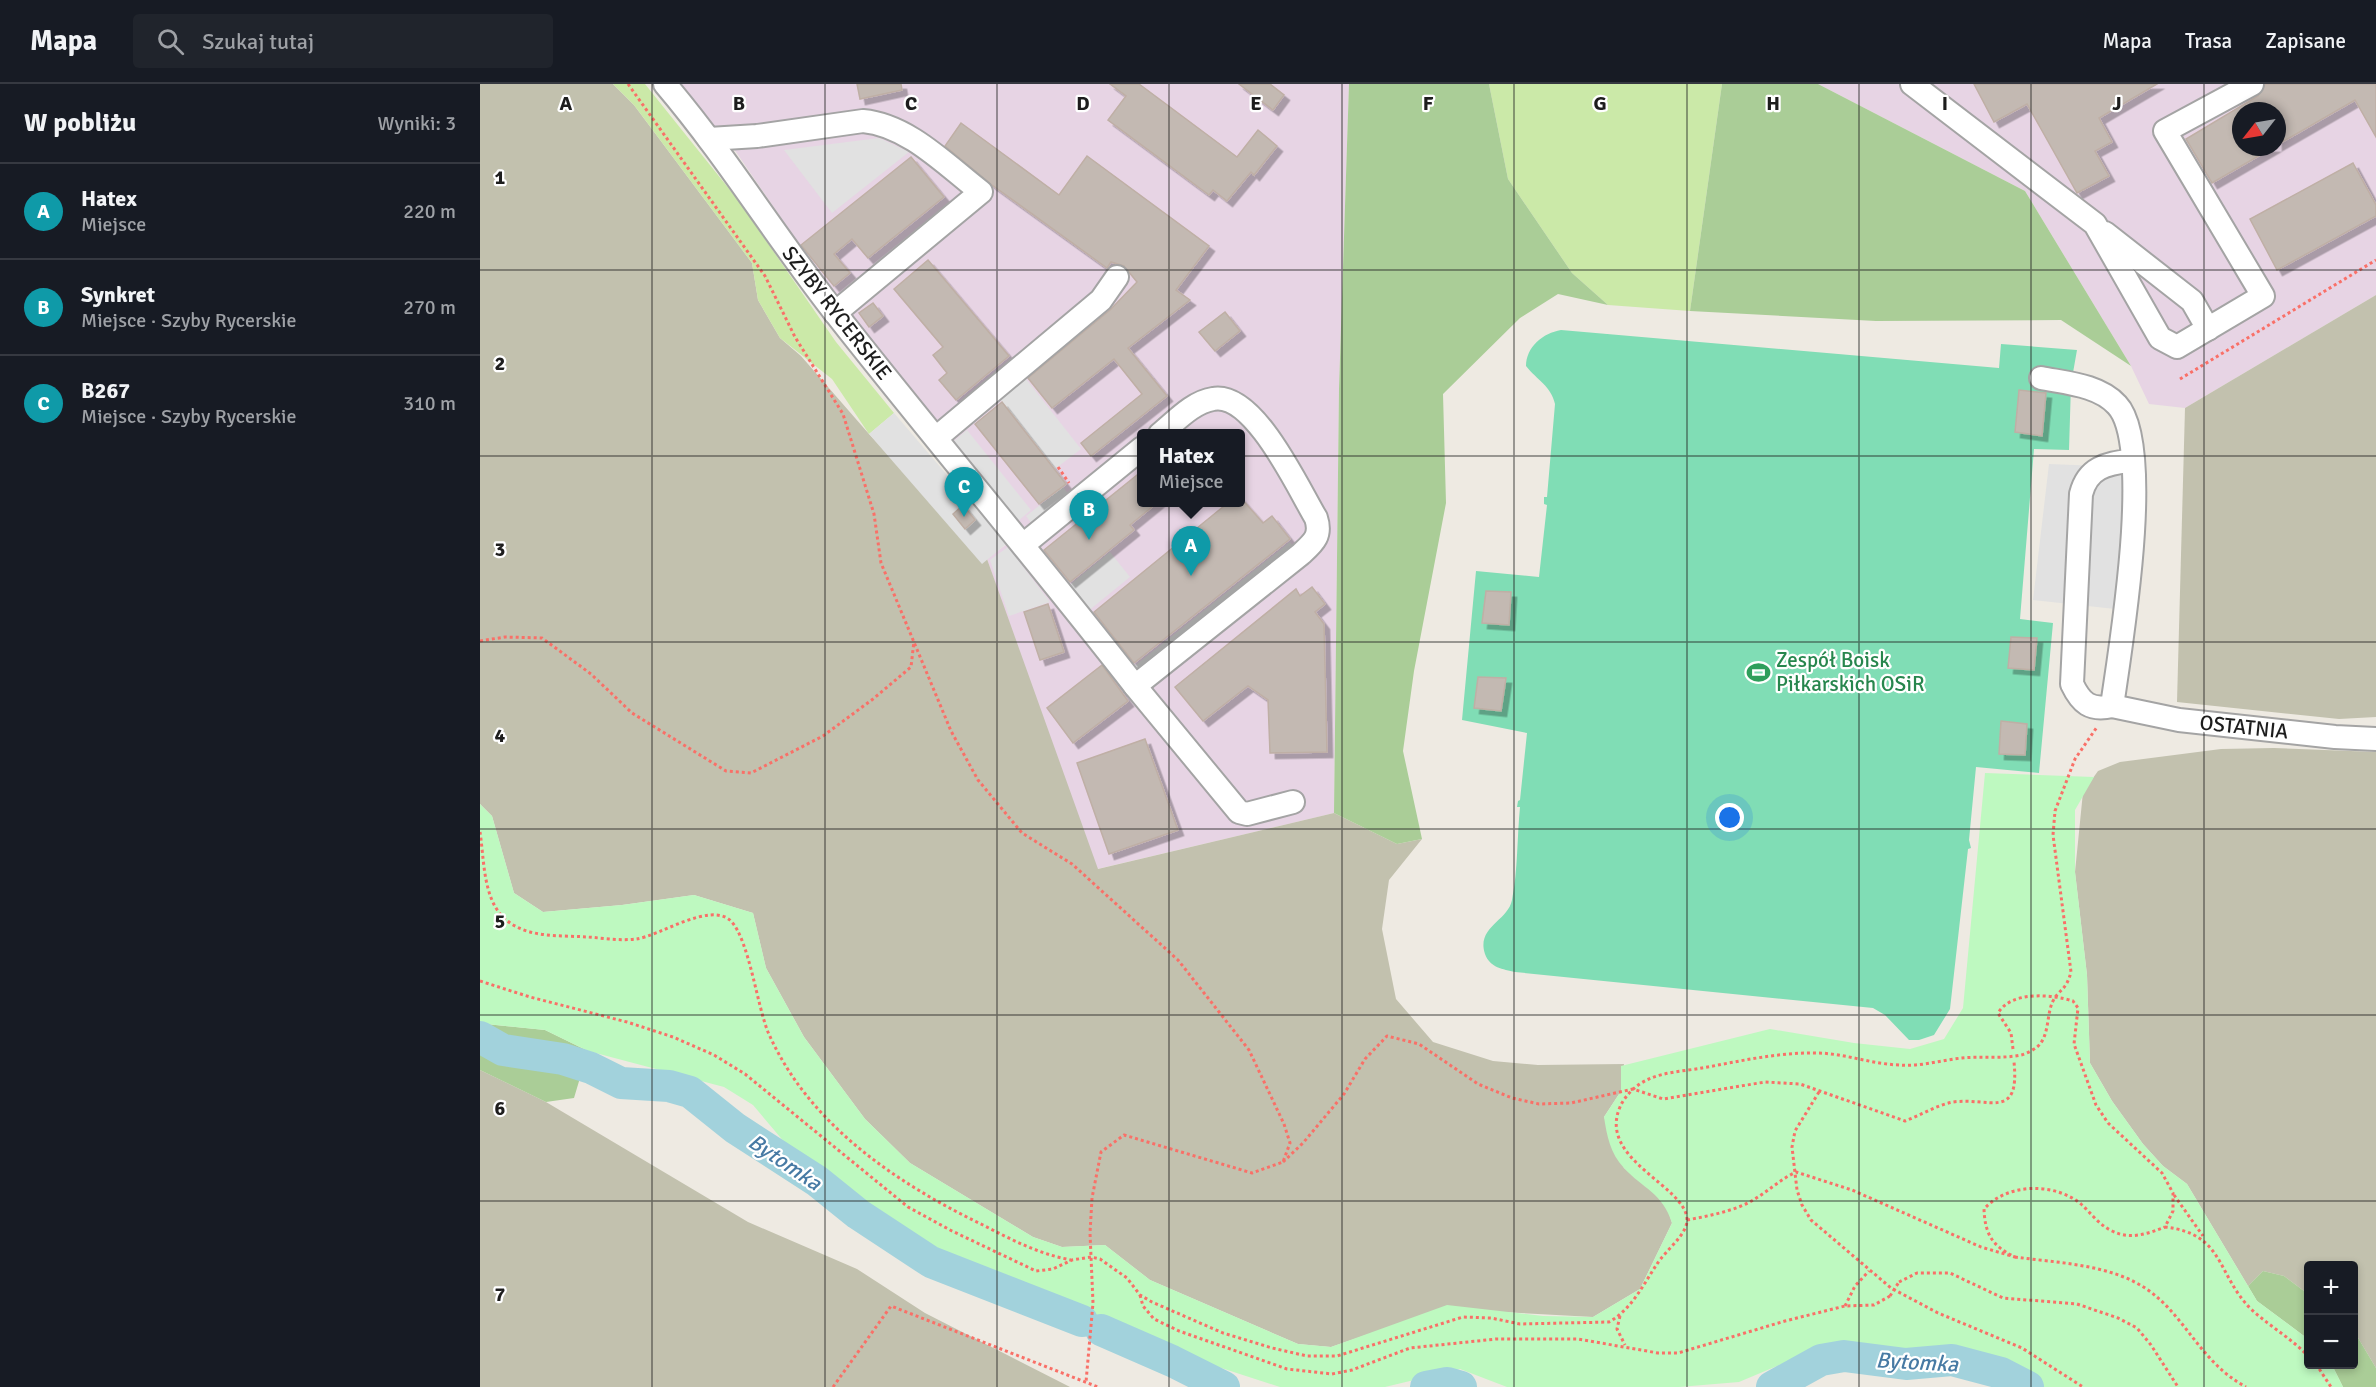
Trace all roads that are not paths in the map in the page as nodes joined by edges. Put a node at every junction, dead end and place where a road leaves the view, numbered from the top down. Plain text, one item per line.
1 (665, 84) edge
2 (1912, 84) edge
3 (2252, 84) edge
4 (709, 139) junction
5 (2095, 224) junction
6 (1117, 277) dead end
7 (835, 313) junction
8 (2208, 328) junction
9 (2041, 378) dead end
10 (1167, 429) edge
11 (936, 438) junction
12 (1137, 452) edge
13 (2133, 460) junction
14 (1019, 541) junction
15 (1135, 686) junction
16 (2112, 706) junction
17 (2376, 739) edge
18 (1293, 802) dead end

1 - 4 street, SZYBY RYCERSKIE
2 - 5 street
3 - 8 street
4 - 7 street, SZYBY RYCERSKIE
4 - 7 street
5 - 8 street
5 - 8 street
6 - 11 street
7 - 11 street, SZYBY RYCERSKIE
9 - 13 street
10 - 15 street
11 - 14 street, SZYBY RYCERSKIE
12 - 14 street
13 - 16 street
13 - 16 street, OSTATNIA
14 - 15 street, SZYBY RYCERSKIE
15 - 18 street, SZYBY RYCERSKIE
16 - 17 street, OSTATNIA

